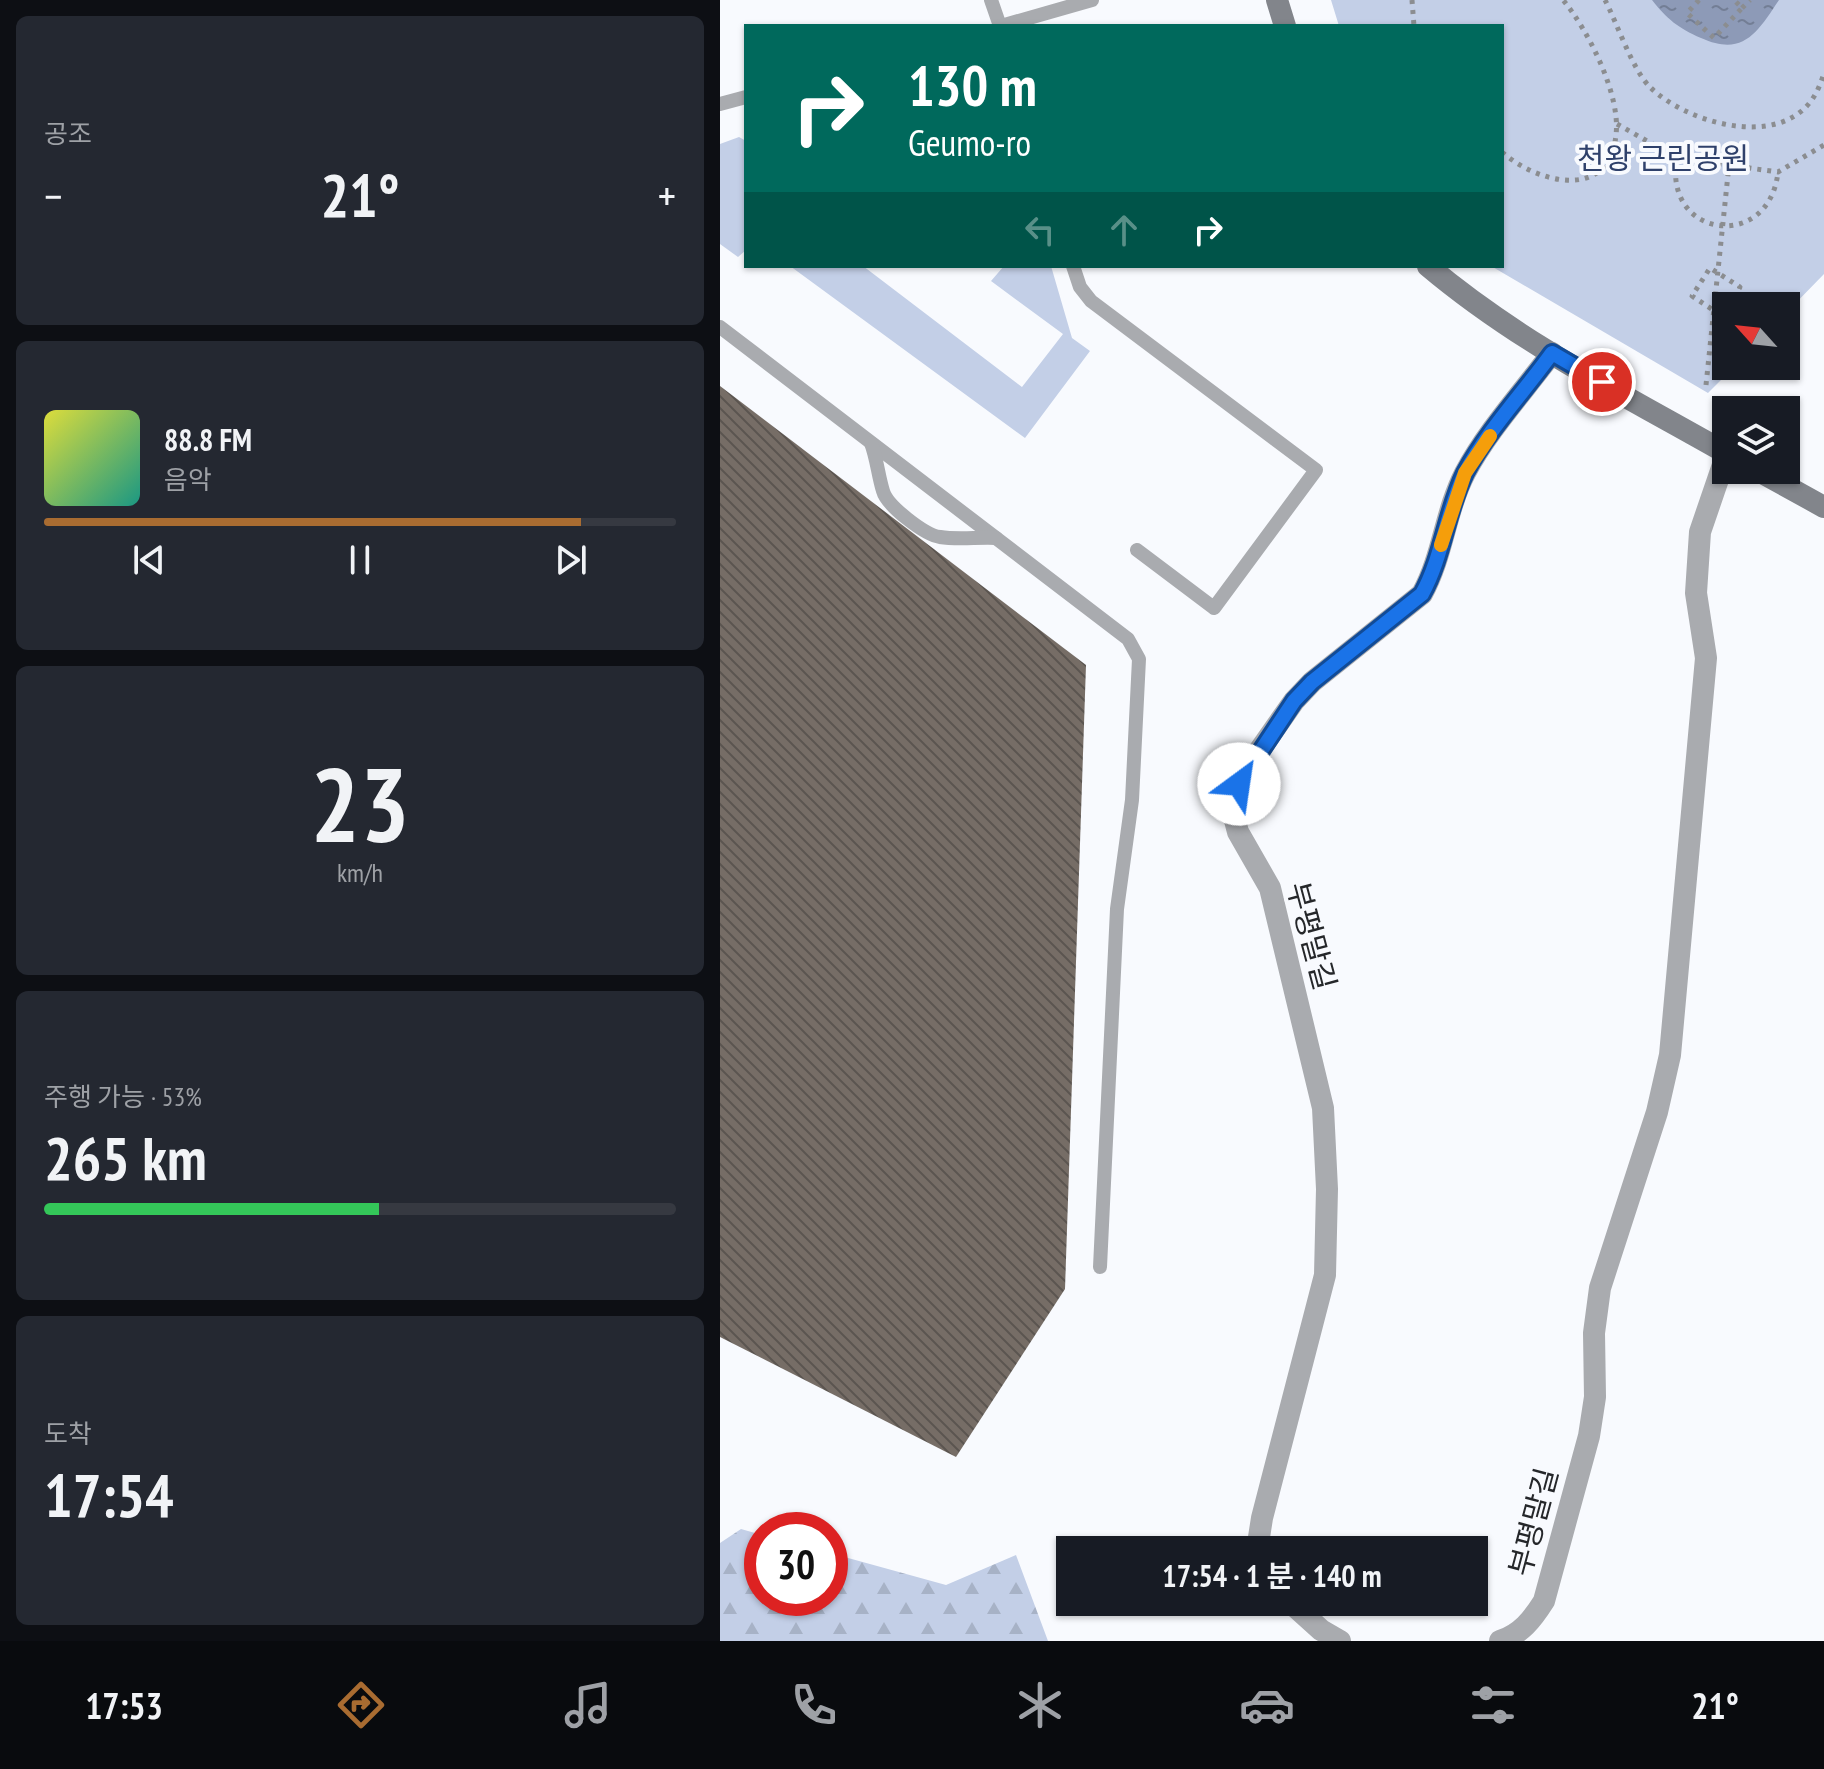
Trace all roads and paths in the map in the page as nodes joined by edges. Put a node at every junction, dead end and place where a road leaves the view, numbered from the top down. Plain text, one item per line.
1 (991, 0) edge
2 (1092, 0) edge
3 (1277, 0) edge
4 (1412, 0) edge
5 (1563, 0) edge
6 (1605, 0) edge
7 (1734, 0) edge
8 (1750, 0) edge
9 (1695, 2) edge
10 (1742, 8) junction
11 (1000, 24) edge
12 (1008, 24) edge
13 (1284, 24) edge
14 (1414, 24) edge
15 (1824, 73) edge
16 (744, 98) edge
17 (720, 104) edge
18 (1616, 123) junction
19 (1824, 145) edge
20 (1504, 154) edge
21 (1677, 158) junction
22 (1729, 165) junction
23 (1778, 172) junction
24 (1722, 226) junction
25 (1074, 268) edge
26 (1430, 268) edge
27 (1719, 274) junction
28 (1716, 292) edge
29 (1737, 292) edge
30 (1712, 309) edge
31 (720, 327) edge
32 (1712, 329) edge
33 (1552, 353) junction
34 (1706, 385) dead end
35 (871, 442) junction
36 (1712, 446) edge
37 (1716, 484) edge
38 (1782, 484) edge
39 (1824, 507) edge
40 (996, 538) junction
41 (1137, 550) dead end
42 (1100, 1267) dead end
43 (1259, 1536) edge
44 (1306, 1616) edge
45 (1510, 1640) edge
46 (1340, 1641) edge

1 - 11 lane
2 - 12 lane
3 - 13 main road
4 - 14 path
5 - 18 path
6 - 15 path
7 - 10 path
8 - 10 path
9 - 10 path
16 - 17 lane
18 - 20 path
18 - 21 path
19 - 23 path
21 - 22 path
21 - 24 path
22 - 23 path
22 - 24 path
23 - 24 path
24 - 27 path
25 - 41 lane
26 - 33 main road
27 - 28 path
27 - 29 path
27 - 30 path
31 - 35 lane
32 - 34 path
33 - 36 main road
33 - 43 street, 부평말길
35 - 40 lane
35 - 40 lane
37 - 45 street, 부평말길
38 - 39 main road
40 - 42 lane
44 - 46 street

